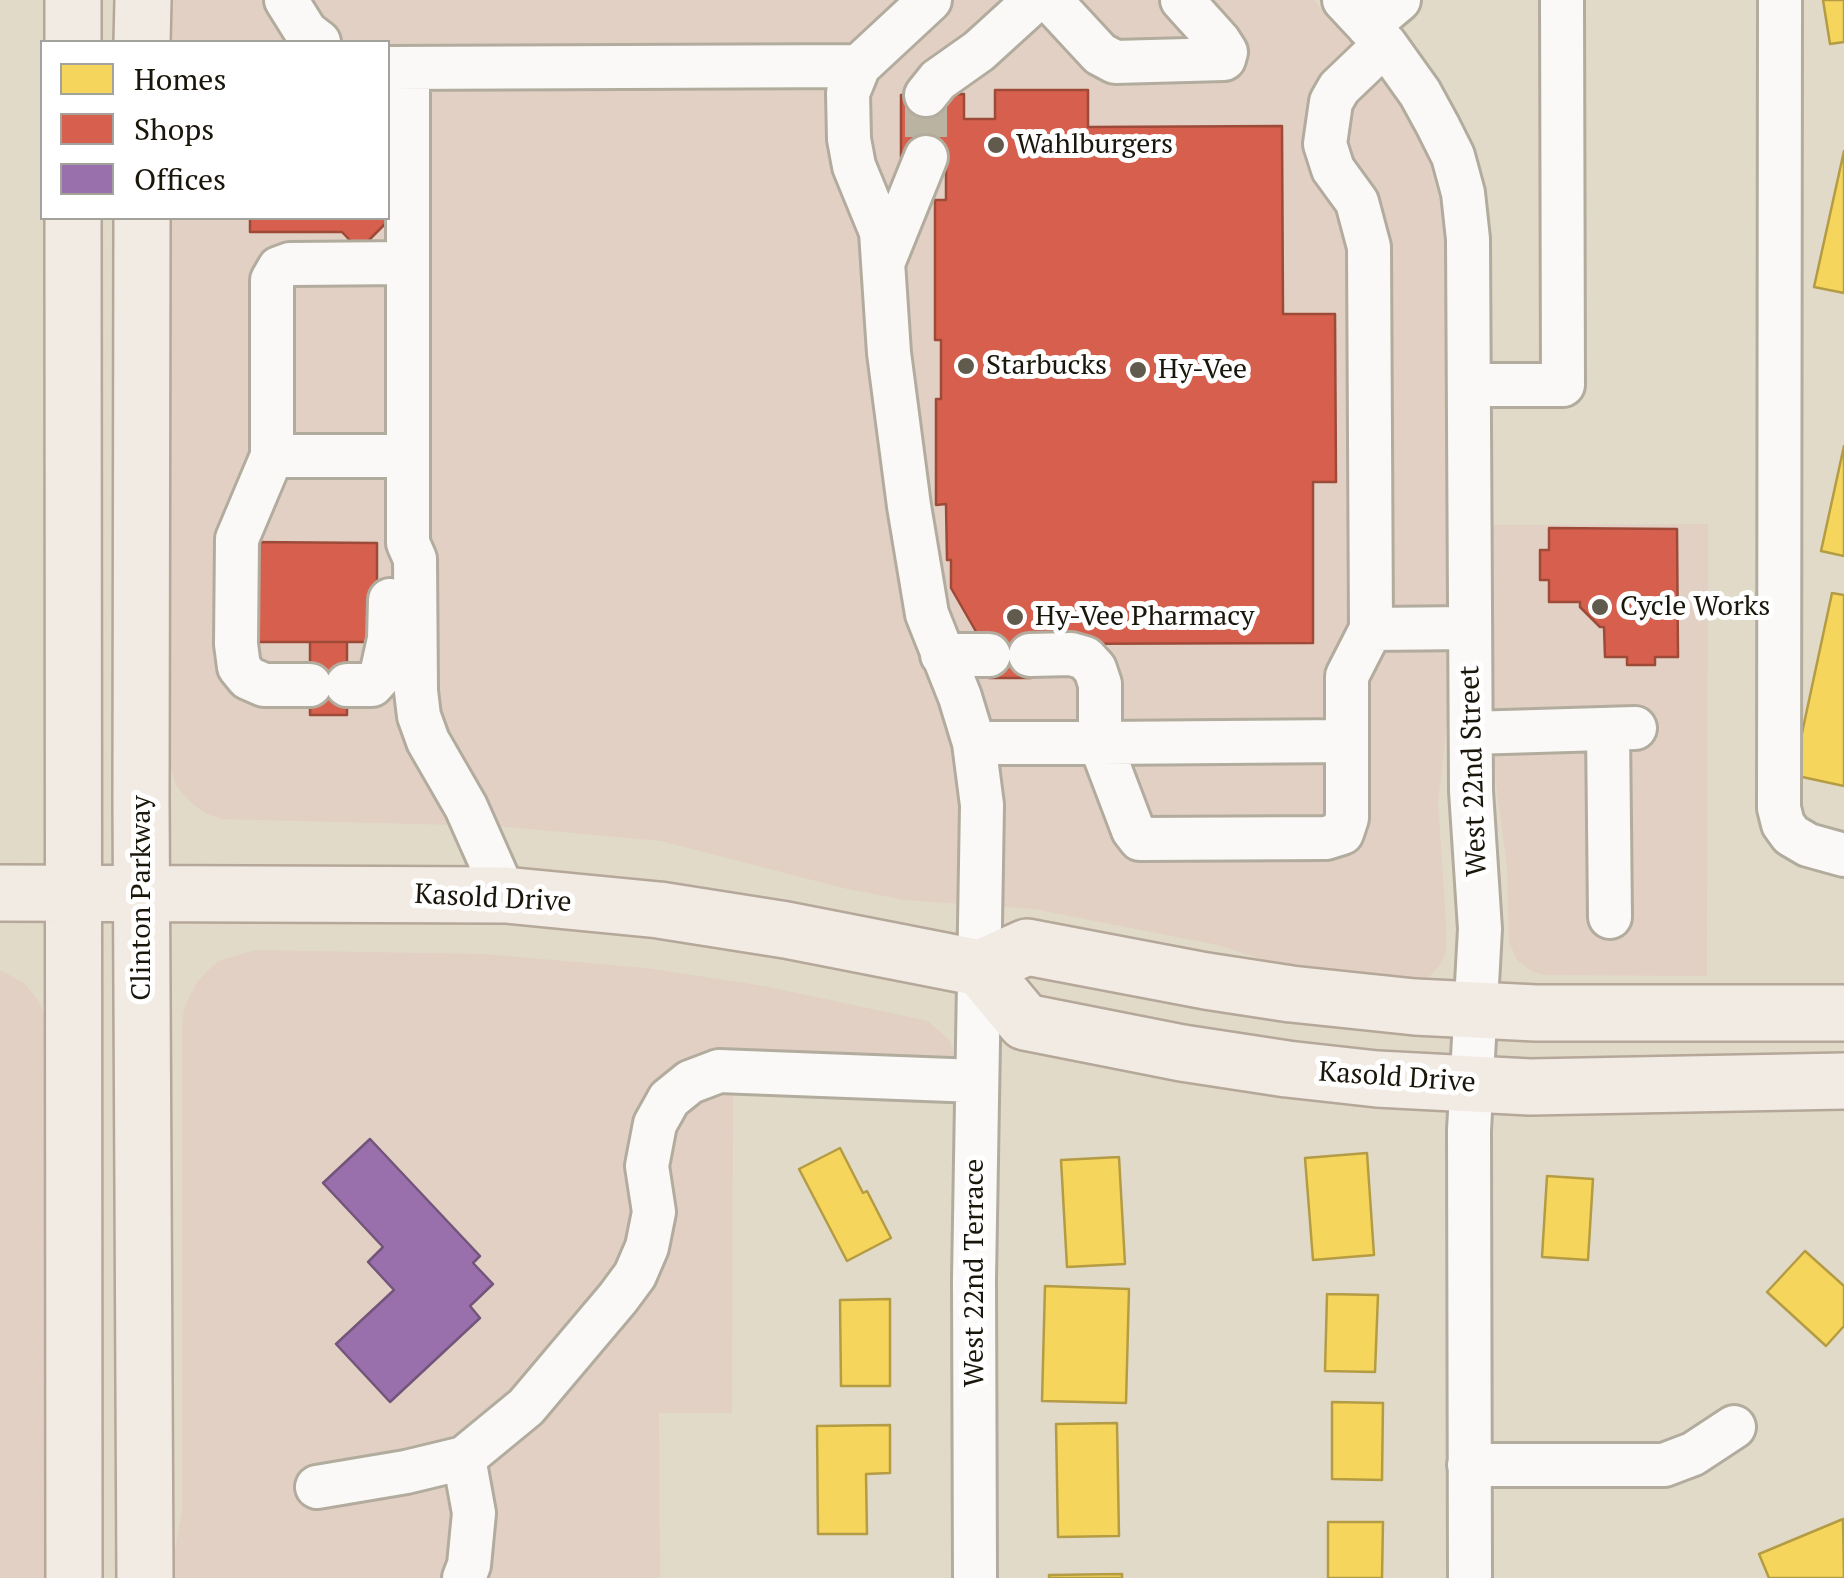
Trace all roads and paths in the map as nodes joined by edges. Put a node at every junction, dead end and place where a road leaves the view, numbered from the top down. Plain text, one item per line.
1 (73, 0) edge
2 (142, 0) edge
3 (286, 0) edge
4 (1035, 0) edge
5 (1050, 0) edge
6 (1182, 0) edge
7 (1562, 0) edge
8 (1780, 0) edge
9 (918, 4) edge
10 (1374, 18) edge
11 (73, 40) edge
12 (142, 40) edge
13 (316, 40) edge
14 (859, 66) junction
15 (398, 68) edge
16 (926, 95) dead end
17 (926, 157) tunnel mouth
18 (73, 220) edge
19 (142, 220) edge
20 (884, 261) junction
21 (408, 264) junction
22 (1469, 385) junction
23 (272, 456) junction
24 (408, 456) junction
25 (408, 543) junction
26 (1470, 628) junction
27 (1372, 629) junction
28 (942, 655) junction
29 (1470, 733) junction
30 (1347, 741) junction
31 (974, 742) junction
32 (1100, 742) junction
33 (1844, 855) edge
34 (0, 893) edge
35 (72, 893) junction
36 (142, 893) junction
37 (505, 895) junction
38 (1610, 917) dead end
39 (980, 968) junction
40 (1476, 1010) junction
41 (1844, 1014) edge
42 (1844, 1081) edge
43 (976, 1082) junction
44 (1471, 1085) junction
45 (1734, 1427) dead end
46 (464, 1458) junction
47 (1469, 1465) junction
48 (316, 1487) dead end
49 (74, 1578) edge
50 (145, 1578) edge
51 (464, 1578) edge
52 (974, 1578) edge
53 (1470, 1578) edge

1 - 11 main road
2 - 12 main road
3 - 13 street
4 - 16 street
5 - 6 street
7 - 22 street
8 - 33 street
9 - 14 street
10 - 22 street, West 22nd Street
10 - 27 street
14 - 15 street
14 - 20 street
15 - 21 street
17 - 20 street
18 - 35 main road
19 - 36 main road, Clinton Parkway
20 - 28 street, West 22nd Terrace
21 - 23 street
21 - 24 street
22 - 26 street, West 22nd Street
23 - 24 street
23 - 25 street
24 - 25 street
25 - 37 street
26 - 27 street
26 - 29 street, West 22nd Street
27 - 30 street
28 - 31 street, West 22nd Terrace
28 - 32 street
29 - 38 street
29 - 40 street, West 22nd Street
30 - 32 street
30 - 32 street
31 - 32 street
31 - 39 street, West 22nd Terrace
34 - 35 main road, Kasold Drive
35 - 36 main road, Kasold Drive
35 - 49 main road
36 - 37 main road, Kasold Drive
36 - 50 main road, Clinton Parkway
37 - 39 main road, Kasold Drive
39 - 40 main road
39 - 43 street, West 22nd Terrace
39 - 44 main road, Kasold Drive
40 - 41 main road
40 - 44 street, West 22nd Street
42 - 44 main road, Kasold Drive
43 - 46 street
43 - 52 street, West 22nd Terrace
44 - 47 street, West 22nd Street
45 - 47 street
46 - 48 street
46 - 51 street
47 - 53 street, West 22nd Street

